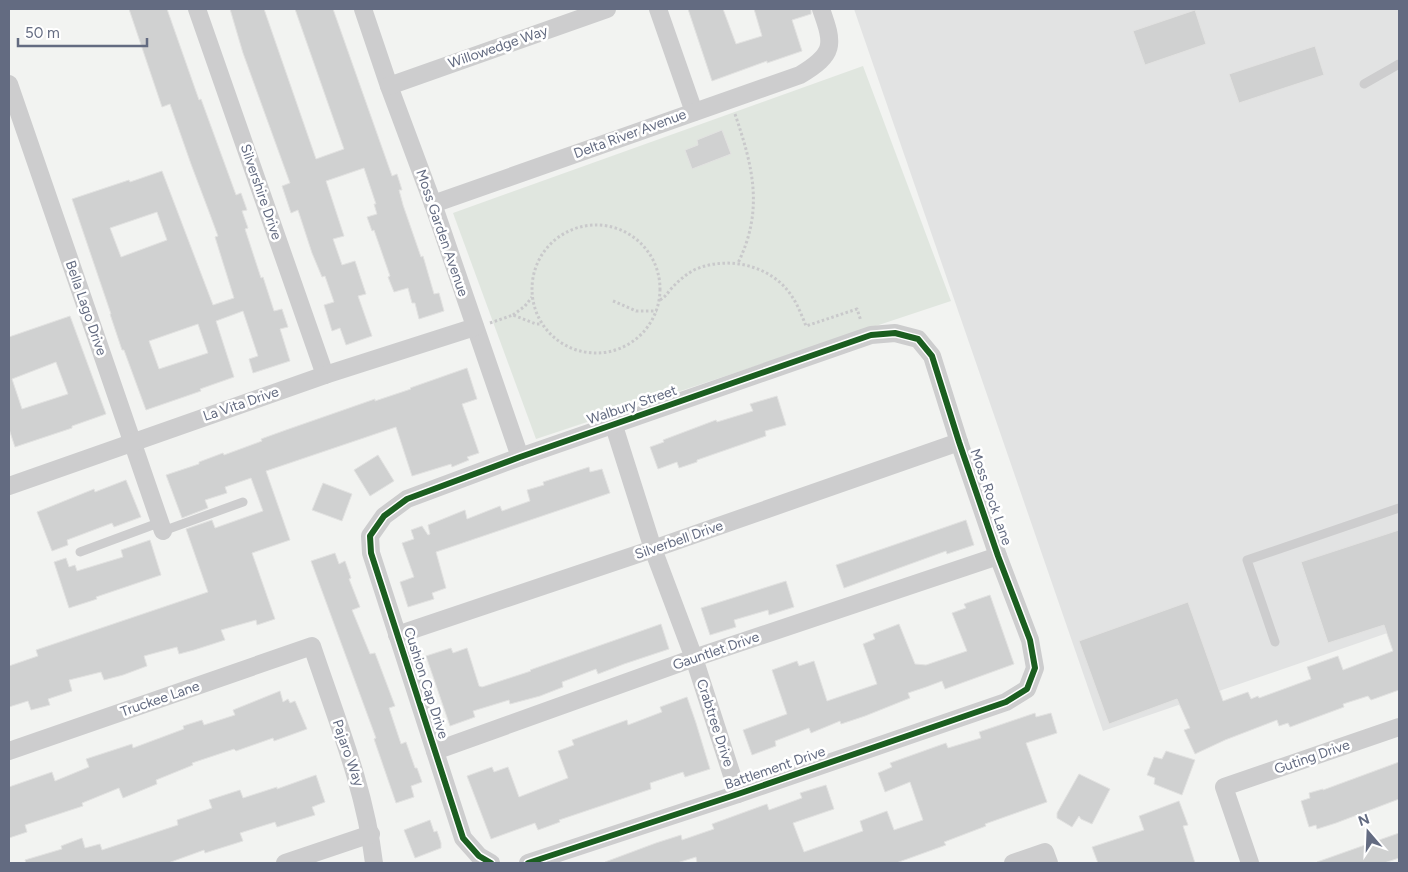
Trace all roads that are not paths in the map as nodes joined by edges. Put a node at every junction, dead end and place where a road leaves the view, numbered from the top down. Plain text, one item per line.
1 (197, 9) edge
2 (363, 9) edge
3 (607, 9) edge
4 (658, 9) edge
5 (822, 9) edge
6 (1399, 64) edge
7 (9, 84) edge
8 (1364, 84) dead end
9 (389, 86) junction
10 (694, 112) junction
11 (433, 204) junction
12 (476, 327) junction
13 (895, 333) joint
14 (325, 375) junction
15 (614, 426) junction
16 (133, 442) junction
17 (959, 442) junction
18 (520, 457) junction
19 (9, 486) edge
20 (243, 502) dead end
21 (1399, 508) edge
22 (384, 516) joint
23 (162, 527) junction
24 (653, 549) junction
25 (80, 552) dead end
26 (998, 556) junction
27 (398, 635) junction
28 (1276, 642) dead end
29 (312, 646) joint
30 (694, 658) junction
31 (1027, 689) joint
32 (1399, 727) edge
33 (9, 751) edge
34 (435, 751) junction
35 (738, 794) junction
36 (371, 834) junction
37 (485, 860) edge
38 (285, 863) edge
39 (374, 863) edge
40 (528, 863) edge
41 (1013, 863) edge
42 (1049, 863) edge
43 (1250, 863) edge

1 - 14 street, Silvershire Drive
2 - 9 street, Moss Garden Avenue
3 - 9 street, Willowedge Way
4 - 10 street
5 - 10 street, Delta River Avenue
6 - 8 lane
7 - 16 street, Bella Lago Drive
9 - 11 street, Moss Garden Avenue
10 - 11 street, Delta River Avenue
11 - 12 street, Moss Garden Avenue
12 - 14 street, La Vita Drive
12 - 18 street, Moss Garden Avenue
13 - 15 street, Walbury Street
13 - 17 street, Moss Rock Lane
14 - 16 street, La Vita Drive
15 - 18 street, Walbury Street
15 - 24 street, Crabtree Drive
16 - 19 street, La Vita Drive
16 - 23 street, Bella Lago Drive
17 - 24 street, Silverbell Drive
17 - 26 street, Moss Rock Lane
18 - 22 street, Walbury Street
20 - 23 lane
21 - 28 lane
22 - 27 street, Cushion Cap Drive
23 - 25 lane
24 - 27 street, Silverbell Drive
24 - 30 street, Crabtree Drive
26 - 30 street, Gauntlet Drive
26 - 31 street, Moss Rock Lane
27 - 34 street, Cushion Cap Drive
29 - 33 street, Truckee Lane
29 - 36 street, Pajaro Way
30 - 34 street, Gauntlet Drive
30 - 35 street, Crabtree Drive
31 - 35 street, Battlement Drive
32 - 43 street, Guting Drive
34 - 37 street, Cushion Cap Drive
35 - 40 street, Battlement Drive
36 - 38 street
36 - 39 street, Pajaro Way
41 - 42 street

